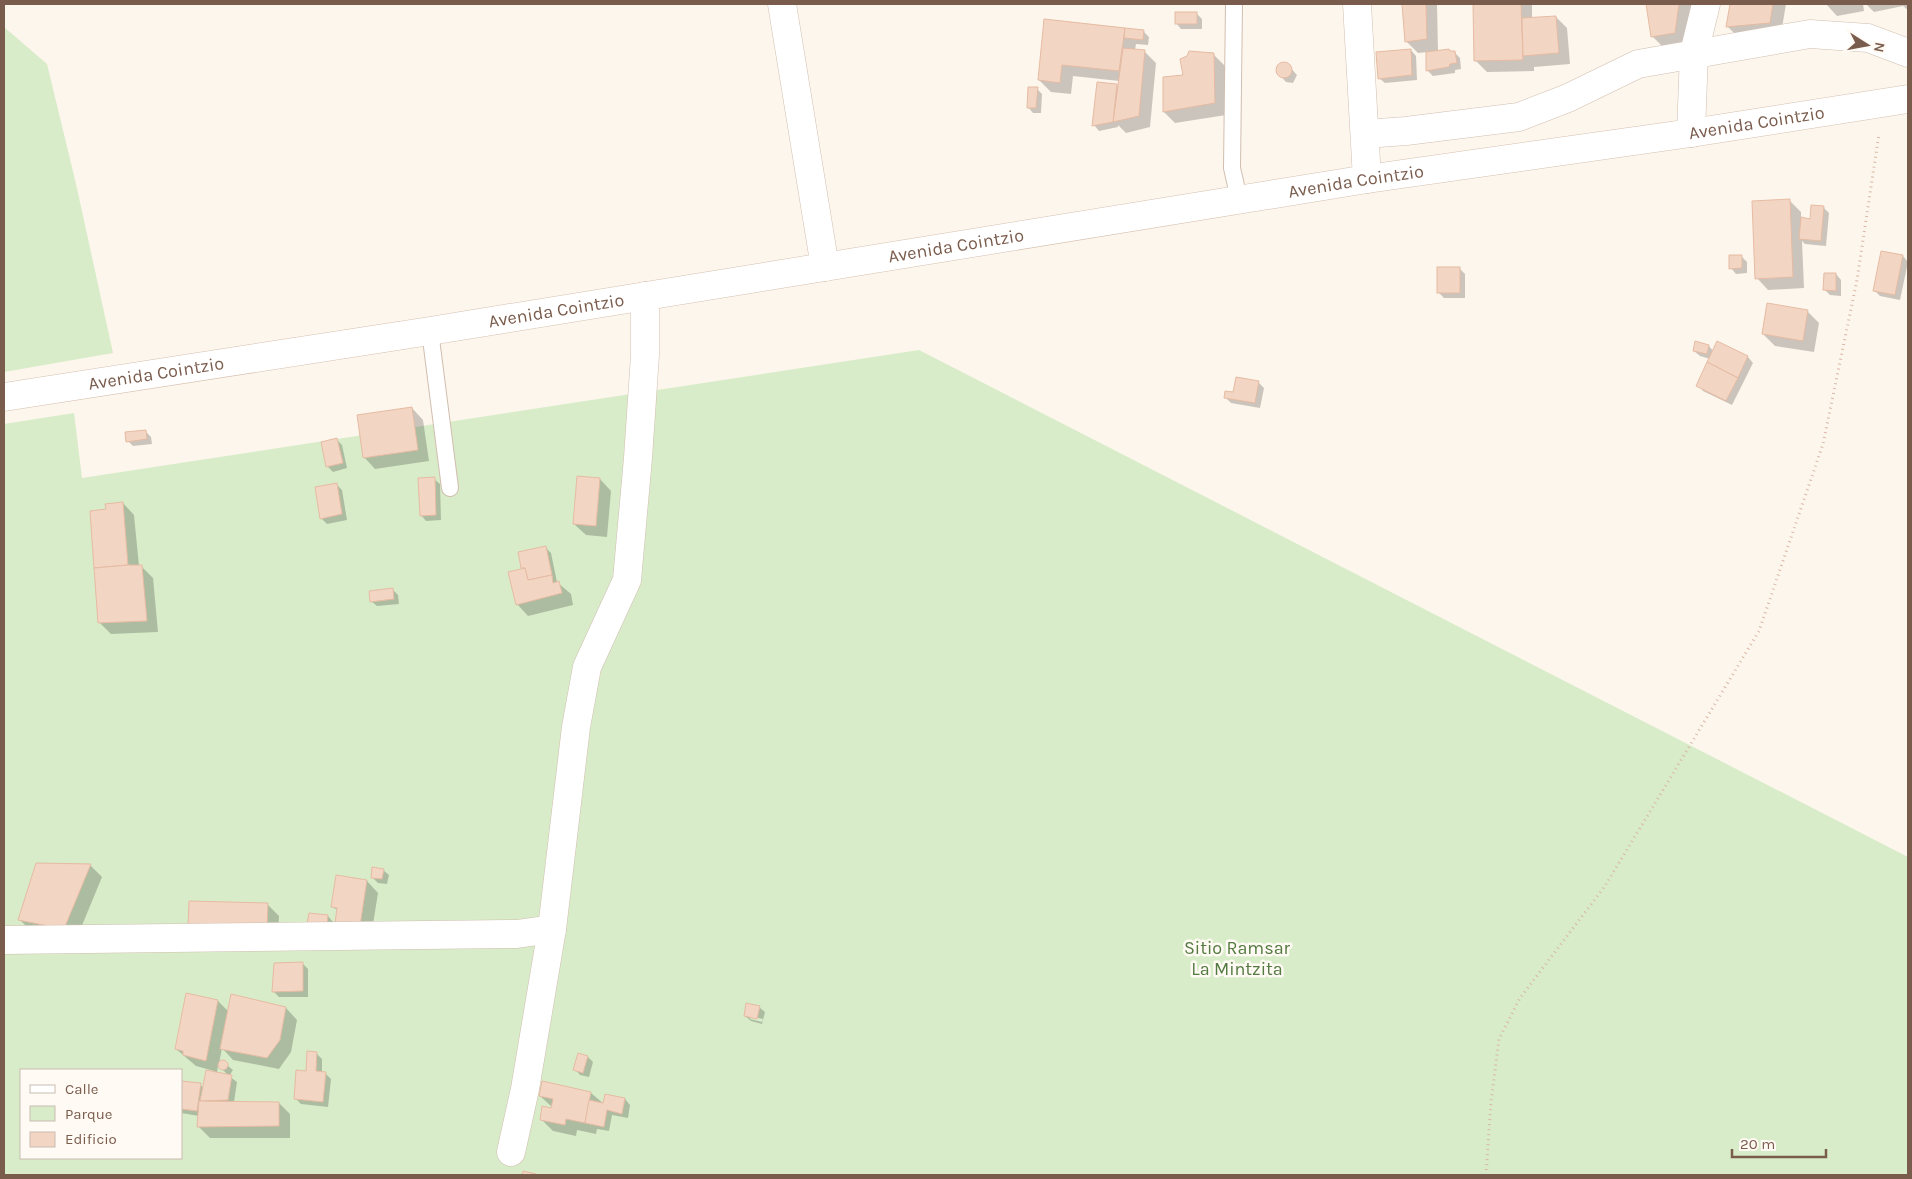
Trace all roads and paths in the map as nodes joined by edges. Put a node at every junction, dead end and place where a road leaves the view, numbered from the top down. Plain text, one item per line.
1 (782, 4) edge
2 (1234, 4) edge
3 (1357, 4) edge
4 (1706, 4) edge
5 (1694, 53) junction
6 (1908, 53) edge
7 (1908, 99) edge
8 (1880, 103) junction
9 (1691, 133) junction
10 (1365, 134) junction
11 (1367, 178) junction
12 (1239, 199) junction
13 (824, 267) junction
14 (645, 296) junction
15 (430, 331) junction
16 (4, 397) edge
17 (450, 488) dead end
18 (552, 929) junction
19 (4, 940) edge
20 (511, 1152) dead end
21 (1486, 1175) edge

1 - 13 street
2 - 12 lane
3 - 10 street
4 - 5 street
5 - 6 street
5 - 9 street
5 - 10 street
7 - 8 street, Avenida Cointzio
8 - 9 street, Avenida Cointzio
8 - 21 path
9 - 11 street, Avenida Cointzio
10 - 11 street
11 - 12 street, Avenida Cointzio
12 - 13 street, Avenida Cointzio
13 - 14 street, Avenida Cointzio
14 - 15 street, Avenida Cointzio
14 - 18 street
15 - 16 street, Avenida Cointzio
15 - 17 lane
18 - 19 street
18 - 20 street

